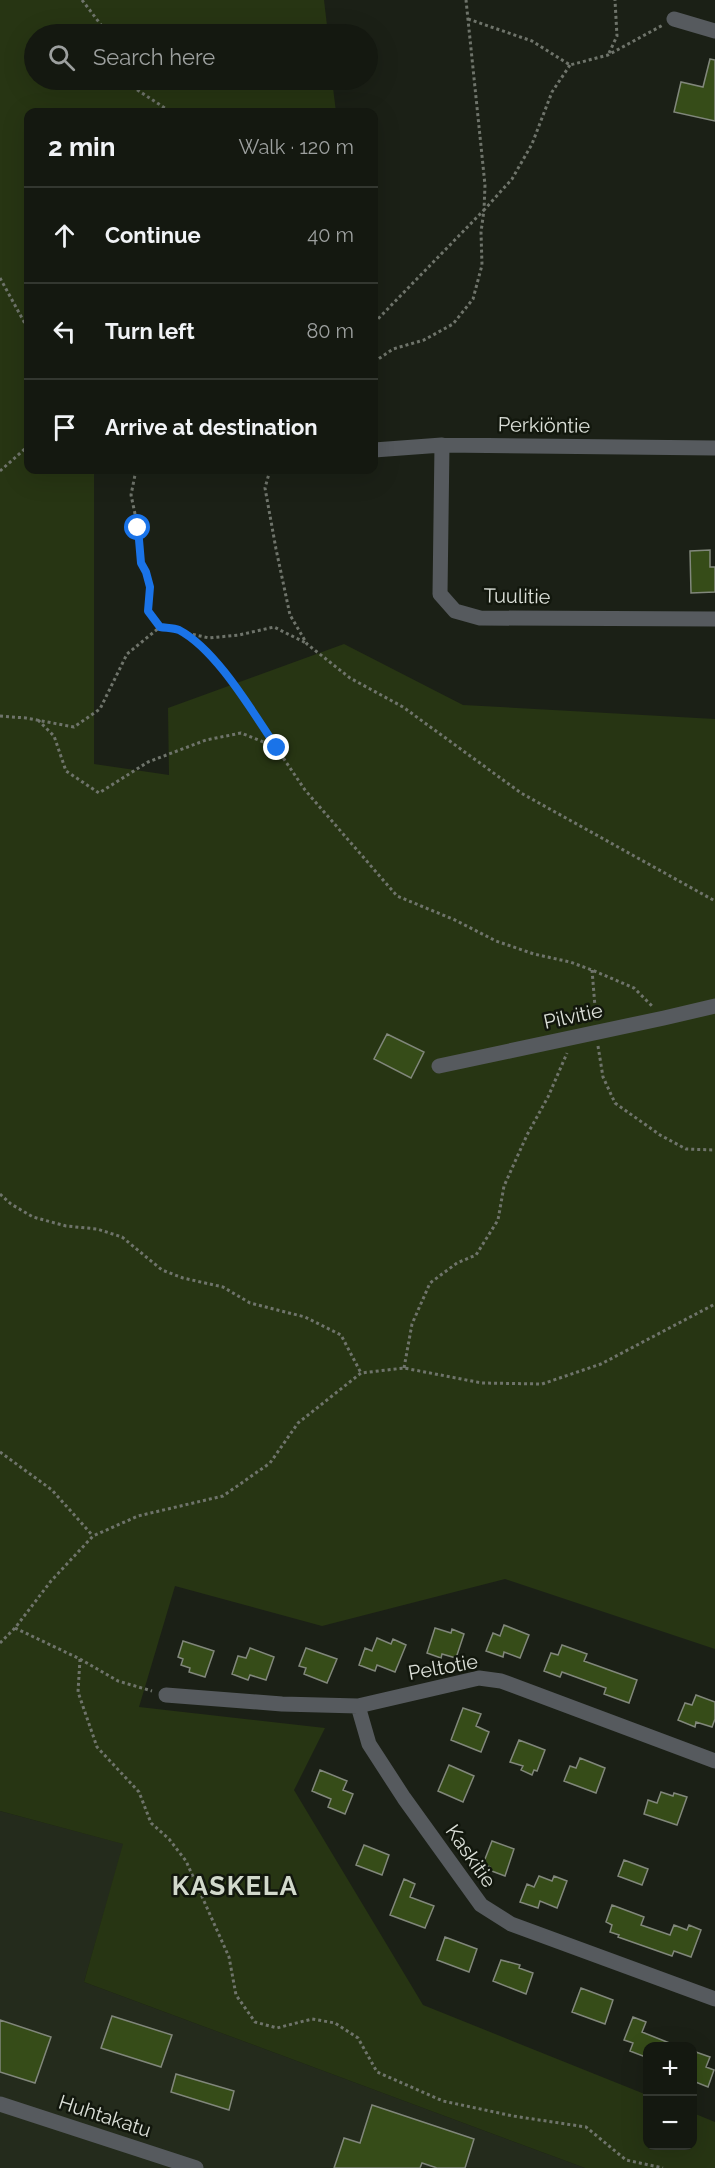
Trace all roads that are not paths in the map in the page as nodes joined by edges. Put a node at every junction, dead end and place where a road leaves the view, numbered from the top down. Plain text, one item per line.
1 (674, 19) road end
2 (715, 31) edge
3 (442, 445) junction
4 (715, 448) edge
5 (378, 450) edge
6 (715, 619) edge
7 (715, 1005) edge
8 (439, 1066) dead end
9 (166, 1695) road end
10 (358, 1706) junction
11 (715, 1761) edge
12 (715, 1999) edge
13 (0, 2104) edge
14 (196, 2168) edge

1 - 2 street
3 - 4 street, Perkiöntie
3 - 5 street, Perkiöntie
3 - 6 street, Tuulitie
7 - 8 street, Pilvitie
9 - 10 street, Peltotie
10 - 11 street, Peltotie
10 - 12 street, Kaskitie
13 - 14 street, Huhtakatu

